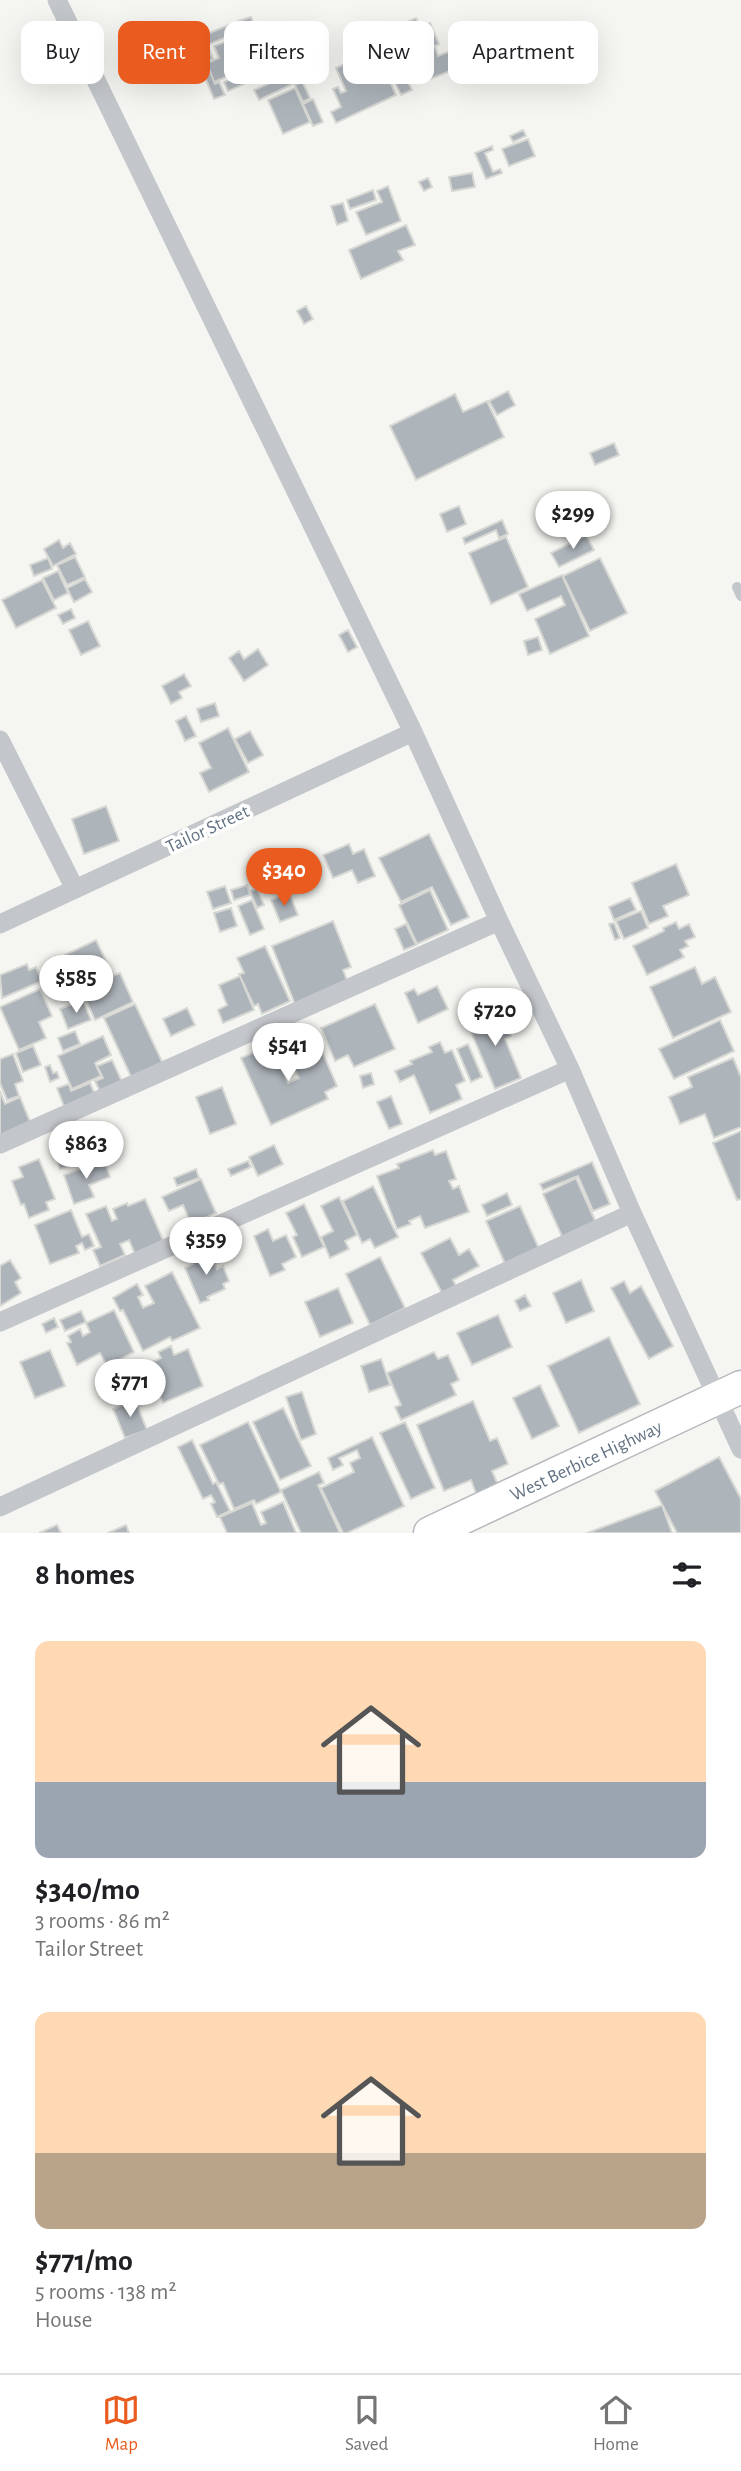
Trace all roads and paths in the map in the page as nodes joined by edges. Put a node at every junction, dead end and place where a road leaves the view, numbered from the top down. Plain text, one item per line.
1 (57, 0) edge
2 (413, 732) junction
3 (0, 740) edge
4 (75, 889) junction
5 (499, 921) junction
6 (0, 924) edge
7 (569, 1069) junction
8 (0, 1144) edge
9 (632, 1213) junction
10 (0, 1322) edge
11 (729, 1393) edge
12 (741, 1449) edge
13 (0, 1507) edge
14 (430, 1533) edge

1 - 2 street
2 - 4 street, Tailor Street
2 - 5 street
3 - 4 street
4 - 6 street, Tailor Street
5 - 7 street
5 - 8 street
7 - 9 street
7 - 10 street
9 - 11 street
9 - 13 street
11 - 12 street
11 - 14 main road, West Berbice Highway

